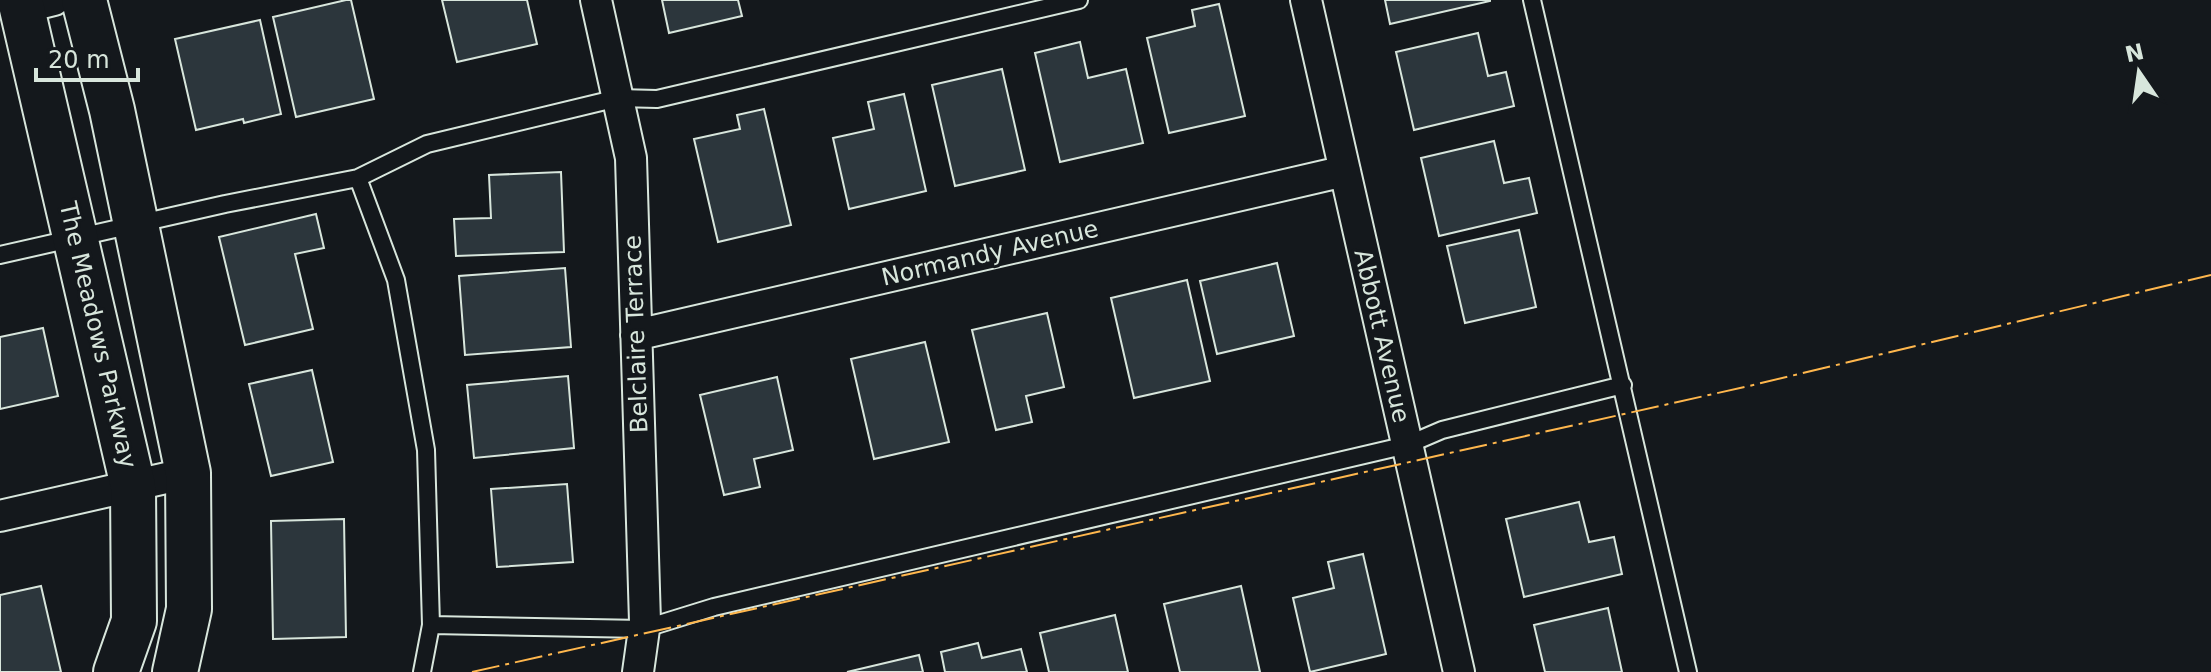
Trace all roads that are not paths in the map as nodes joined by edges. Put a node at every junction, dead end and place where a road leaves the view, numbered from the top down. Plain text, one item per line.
1 (84, 0) edge
2 (596, 0) edge
3 (1079, 0) edge
4 (1306, 0) edge
5 (1532, 0) edge
6 (32, 3) edge
7 (618, 98) junction
8 (1345, 171) junction
9 (358, 178) junction
10 (136, 225) junction
11 (75, 238) junction
12 (0, 255) edge
13 (636, 335) junction
14 (1623, 385) junction
15 (1407, 445) junction
16 (188, 473) junction
17 (133, 486) junction
18 (0, 516) edge
19 (431, 625) junction
20 (643, 629) junction
21 (116, 672) edge
22 (175, 672) edge
23 (422, 672) edge
24 (638, 672) edge
25 (1459, 672) edge
26 (1688, 672) edge

1 - 10 street
2 - 7 street, Belclaire Terrace
3 - 7 lane
4 - 8 street, Abbott Avenue
5 - 14 lane
6 - 11 street, The Meadows Parkway
7 - 9 lane
7 - 13 street, Belclaire Terrace
8 - 13 street, Normandy Avenue
8 - 15 street, Abbott Avenue
9 - 10 lane
9 - 19 lane
10 - 11 lane
10 - 16 street
11 - 12 lane
11 - 17 street, The Meadows Parkway
13 - 20 street, Belclaire Terrace
14 - 15 lane
14 - 26 lane
15 - 20 lane
15 - 25 street, Abbott Avenue
16 - 17 street
16 - 22 street
17 - 18 street
17 - 21 street, The Meadows Parkway
19 - 20 lane
19 - 23 lane
20 - 24 street, Belclaire Terrace

